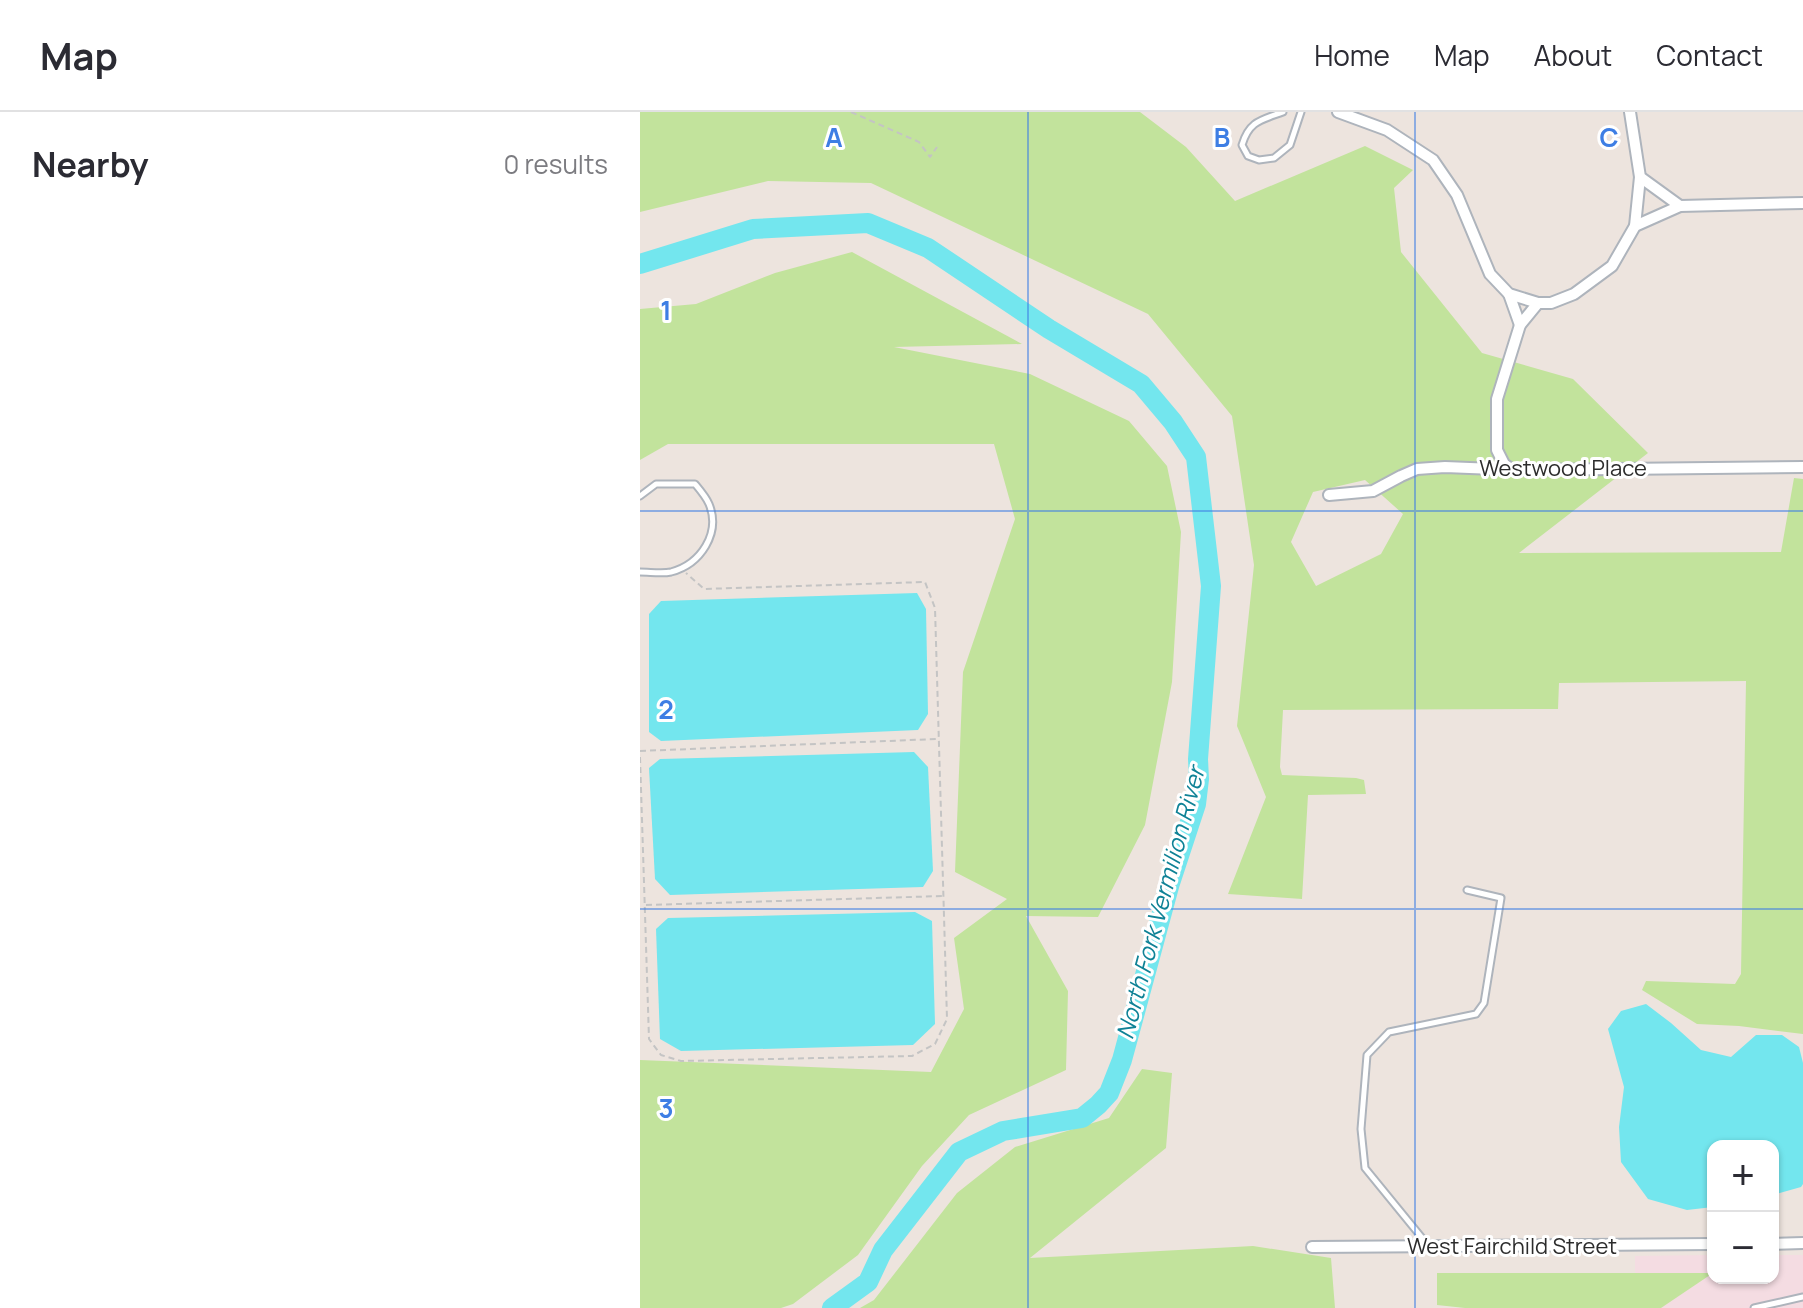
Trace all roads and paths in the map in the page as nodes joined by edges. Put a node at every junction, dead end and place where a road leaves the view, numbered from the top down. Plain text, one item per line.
1 (851, 112) edge
2 (1283, 112) edge
3 (1301, 112) edge
4 (1338, 112) edge
5 (1630, 112) edge
6 (937, 147) dead end
7 (1640, 177) junction
8 (1803, 203) edge
9 (1680, 206) junction
10 (1635, 226) junction
11 (1509, 294) junction
12 (1538, 303) junction
13 (1520, 325) junction
14 (1803, 467) edge
15 (1511, 469) junction
16 (1329, 495) dead end
17 (640, 496) edge
18 (680, 568) junction
19 (640, 572) edge
20 (938, 739) junction
21 (640, 751) edge
22 (640, 757) edge
23 (1467, 890) dead end
24 (943, 896) junction
25 (644, 905) junction
26 (1803, 1243) edge
27 (1707, 1244) edge
28 (1779, 1244) edge
29 (1429, 1246) junction
30 (1312, 1247) dead end
31 (1803, 1297) edge
32 (1754, 1308) edge

1 - 6 path
2 - 3 lane
4 - 11 street
5 - 7 street
7 - 9 street
7 - 10 street
8 - 9 street
9 - 10 street
10 - 12 street
11 - 12 street
11 - 13 street
12 - 13 street
13 - 15 street
14 - 15 street, Westwood Place
15 - 16 street, Westwood Place
17 - 18 lane
18 - 19 lane
18 - 20 path
20 - 21 path
20 - 24 path
22 - 25 path
23 - 29 lane
24 - 25 path
24 - 25 path
26 - 28 street
27 - 29 street, West Fairchild Street
29 - 30 street, West Fairchild Street
31 - 32 lane

